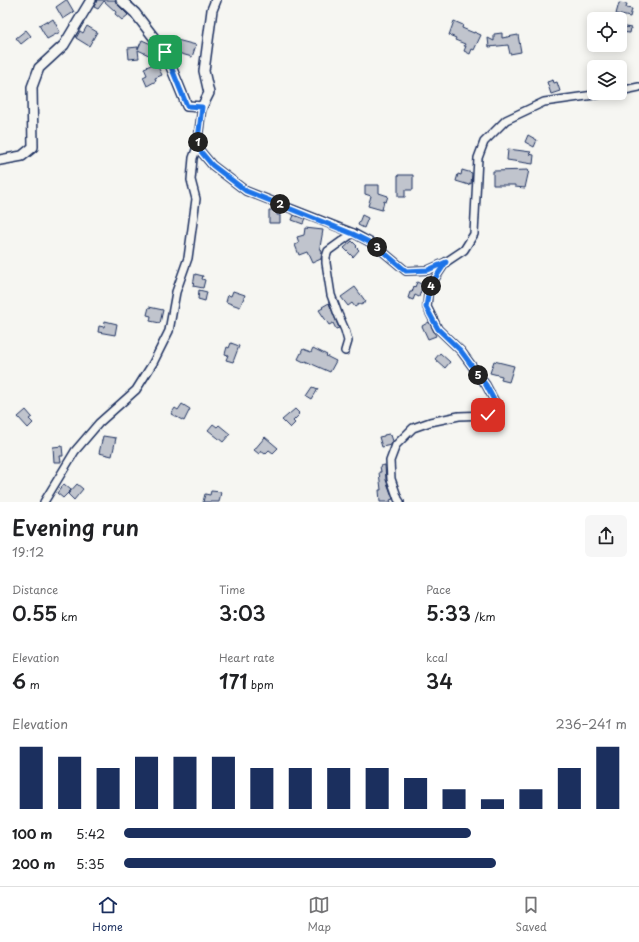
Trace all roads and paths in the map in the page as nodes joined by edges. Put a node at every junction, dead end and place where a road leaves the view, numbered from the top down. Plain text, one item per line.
1 (92, 0) edge
2 (121, 0) edge
3 (216, 0) edge
4 (639, 87) edge
5 (627, 90) edge
6 (587, 96) edge
7 (202, 107) junction
8 (197, 147) junction
9 (0, 160) edge
10 (353, 234) junction
11 (446, 262) junction
12 (345, 351) dead end
13 (44, 502) edge
14 (400, 502) edge

1 - 9 street
2 - 7 street
3 - 7 street
4 - 5 street
6 - 11 street
7 - 8 street
8 - 10 street
8 - 13 street
10 - 11 street
10 - 12 street
11 - 14 street

